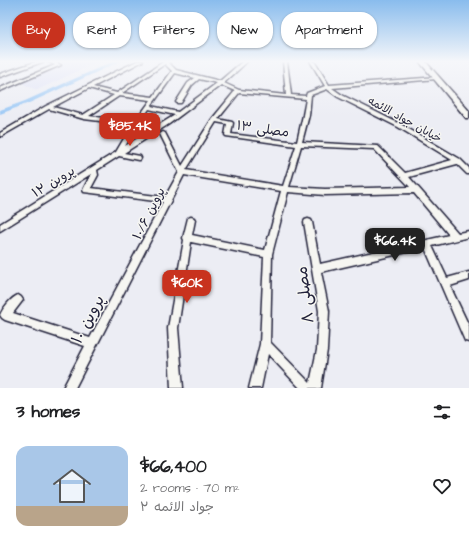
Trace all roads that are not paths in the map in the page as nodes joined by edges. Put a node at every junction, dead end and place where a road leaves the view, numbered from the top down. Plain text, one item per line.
1 (25, 79) edge
2 (105, 79) edge
3 (138, 79) edge
4 (168, 79) edge
5 (196, 79) edge
6 (205, 79) edge
7 (226, 79) edge
8 (287, 79) edge
9 (324, 79) edge
10 (421, 79) edge
11 (437, 79) edge
12 (221, 84) junction
13 (328, 86) junction
14 (89, 87) junction
15 (0, 90) edge
16 (238, 91) junction
17 (116, 94) junction
18 (289, 96) junction
19 (308, 98) junction
20 (153, 99) junction
21 (179, 102) dead end
22 (48, 107) junction
23 (148, 108) junction
24 (178, 114) junction
25 (469, 116) edge
26 (84, 117) junction
27 (214, 120) junction
28 (167, 123) junction
29 (136, 124) junction
30 (163, 134) junction
31 (0, 135) edge
32 (147, 136) junction
33 (299, 144) junction
34 (117, 154) junction
35 (138, 158) dead end
36 (458, 161) junction
37 (94, 170) junction
38 (182, 172) junction
39 (469, 172) edge
40 (404, 176) junction
41 (285, 189) junction
42 (416, 190) junction
43 (168, 200) junction
44 (191, 220) dead end
45 (308, 222) dead end
46 (0, 228) edge
47 (469, 234) edge
48 (456, 237) junction
49 (187, 238) junction
50 (428, 244) junction
51 (268, 254) junction
52 (133, 265) joint
53 (317, 269) junction
54 (469, 276) edge
55 (445, 283) junction
56 (18, 300) dead end
57 (469, 337) edge
58 (91, 343) junction
59 (265, 344) junction
60 (69, 388) edge
61 (177, 388) edge
62 (255, 388) edge
63 (308, 388) edge
64 (315, 388) edge

1 - 15 street
2 - 14 street
3 - 17 street
4 - 20 street, پروین ۱۲
5 - 21 street
6 - 12 street
7 - 12 street, پروین ۱۲
8 - 18 street
9 - 13 street
10 - 13 street
11 - 25 street
12 - 16 street
12 - 24 street, پروین ۱۲
13 - 19 street
13 - 36 street, خیابان جواد الائمه
14 - 17 street
14 - 22 street
16 - 18 street
16 - 27 street, پروین ۱۰/۶
17 - 20 street
17 - 26 street
18 - 19 street
19 - 33 street
20 - 23 street, پروین ۱۲
22 - 26 street
22 - 31 street
23 - 24 street
23 - 29 street, پروین ۱۲
24 - 28 street, پروین ۱۲
26 - 29 street
27 - 33 street, مصلی ۱۳
27 - 38 street, پروین ۱۰/۶
28 - 30 street
28 - 32 street, پروین ۱۲
29 - 34 street, پروین ۱۲
30 - 32 street
30 - 38 street
32 - 34 street, پروین ۱۲
33 - 40 street
33 - 41 street
34 - 35 street
34 - 37 street, پروین ۱۲
36 - 39 street, خیابان جواد الائمه
36 - 40 street
37 - 43 street
37 - 46 street, پروین ۱۲
38 - 41 street
38 - 43 street, پروین ۱۰/۶
40 - 42 street
41 - 42 street
41 - 51 street
42 - 48 street
43 - 52 street, پروین ۱۰/۶
44 - 49 street
45 - 53 street, مصلی ۸
47 - 48 street
48 - 50 street
49 - 51 street
49 - 61 street
50 - 53 street
50 - 55 street
51 - 59 street
52 - 58 street, پروین ۱۰
53 - 64 street, مصلی ۸
54 - 55 street
55 - 57 street
56 - 58 street
58 - 60 street, پروین ۱۰
59 - 62 street
59 - 63 street

